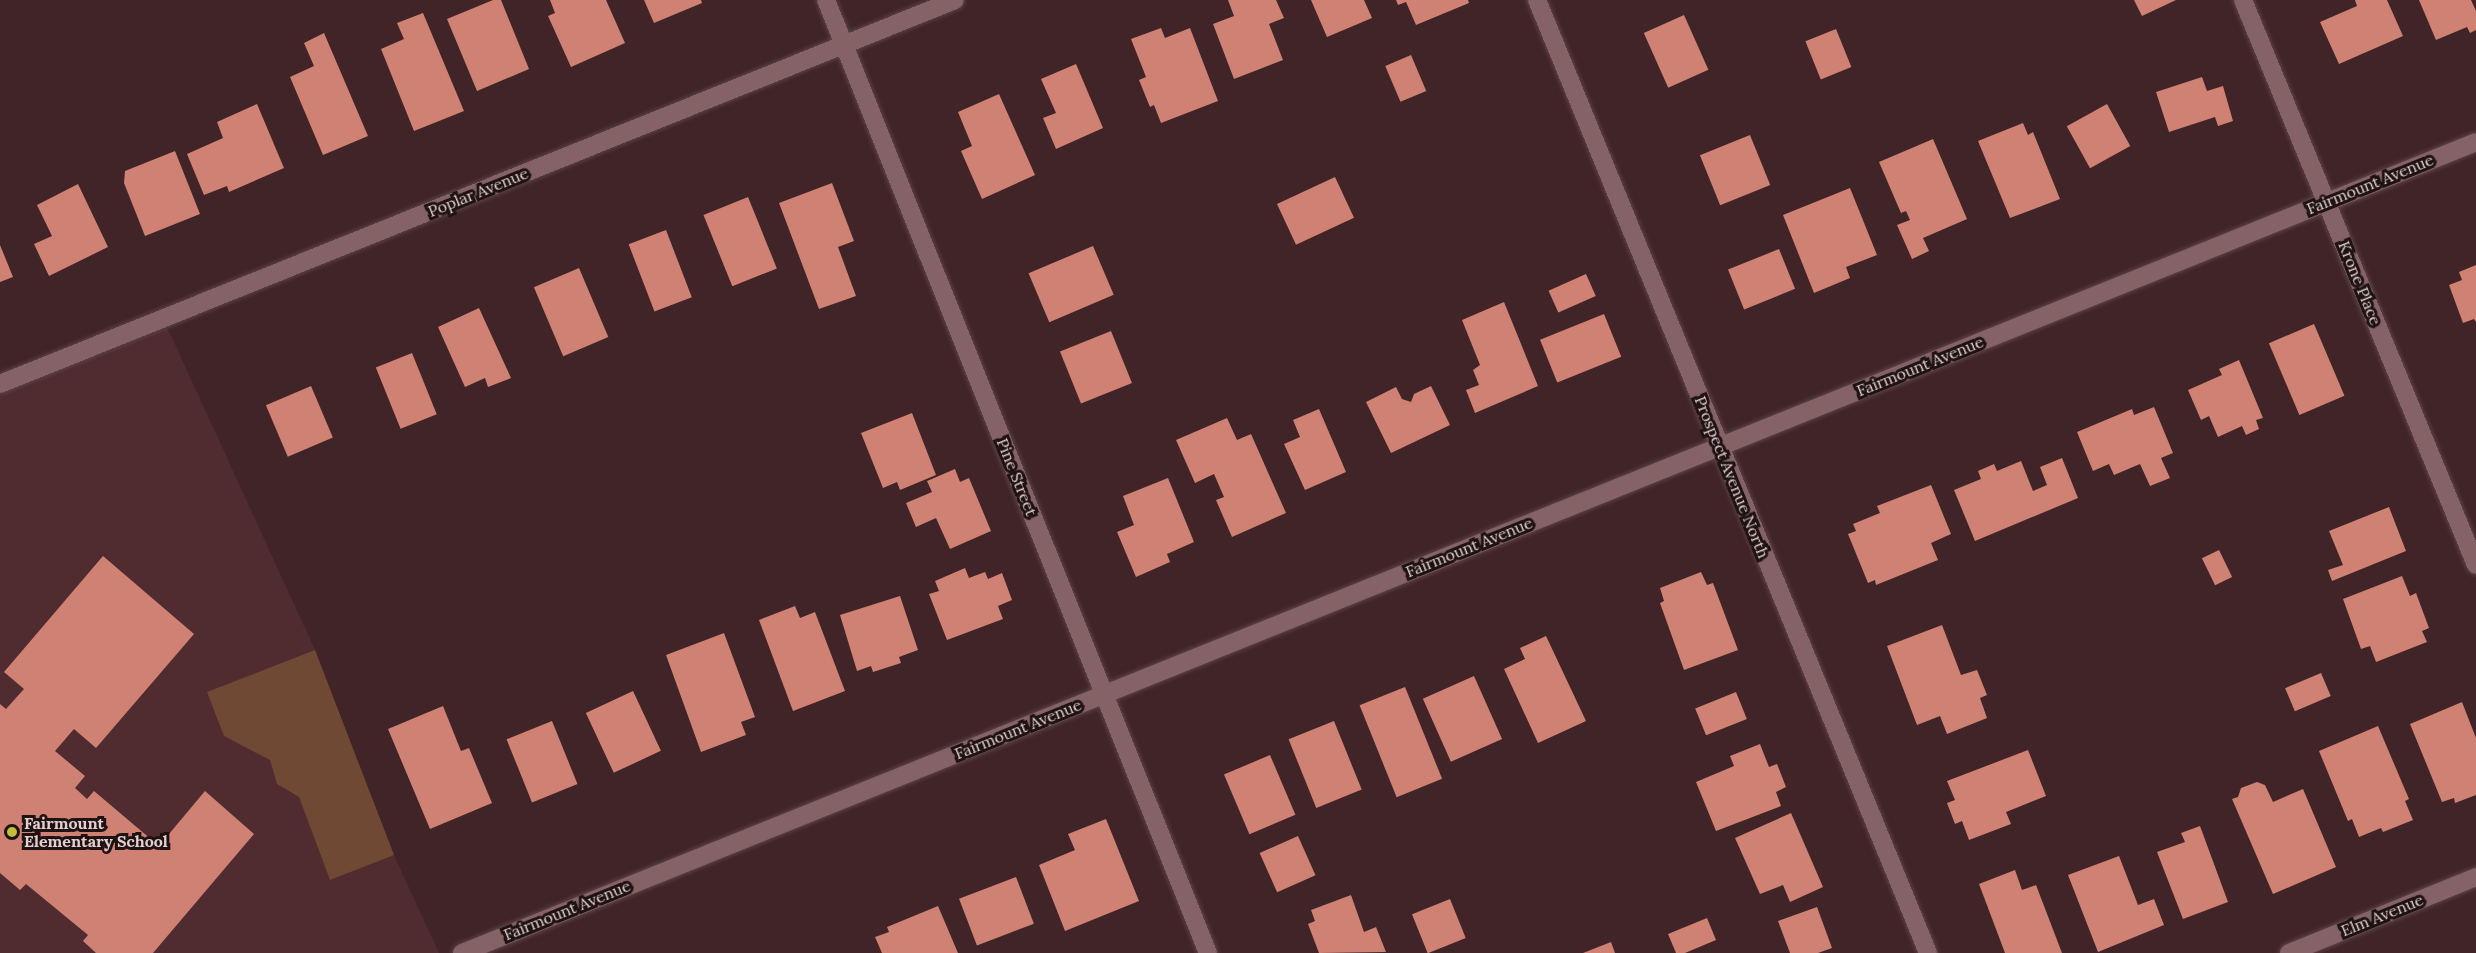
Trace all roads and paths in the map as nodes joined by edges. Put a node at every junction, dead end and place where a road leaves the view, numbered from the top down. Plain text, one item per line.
1 (826, 0) edge
2 (955, 0) edge
3 (1537, 0) edge
4 (2243, 0) edge
5 (843, 45) junction
6 (2476, 142) edge
7 (2326, 202) junction
8 (0, 384) edge
9 (1720, 446) junction
10 (2476, 565) edge
11 (1104, 694) junction
12 (2476, 877) edge
13 (462, 953) edge
14 (1208, 953) edge
15 (1928, 953) edge
16 (2289, 953) edge

1 - 5 street, Pine Street
2 - 5 street, Poplar Avenue
3 - 9 street, Prospect Avenue North
4 - 7 street, Krone Place
5 - 8 street, Poplar Avenue
5 - 11 street, Pine Street
6 - 7 street, Fairmount Avenue
7 - 9 street, Fairmount Avenue
7 - 10 street, Krone Place
9 - 11 street, Fairmount Avenue
9 - 15 street, Prospect Avenue North
11 - 13 street, Fairmount Avenue
11 - 14 street, Pine Street
12 - 16 street, Elm Avenue

